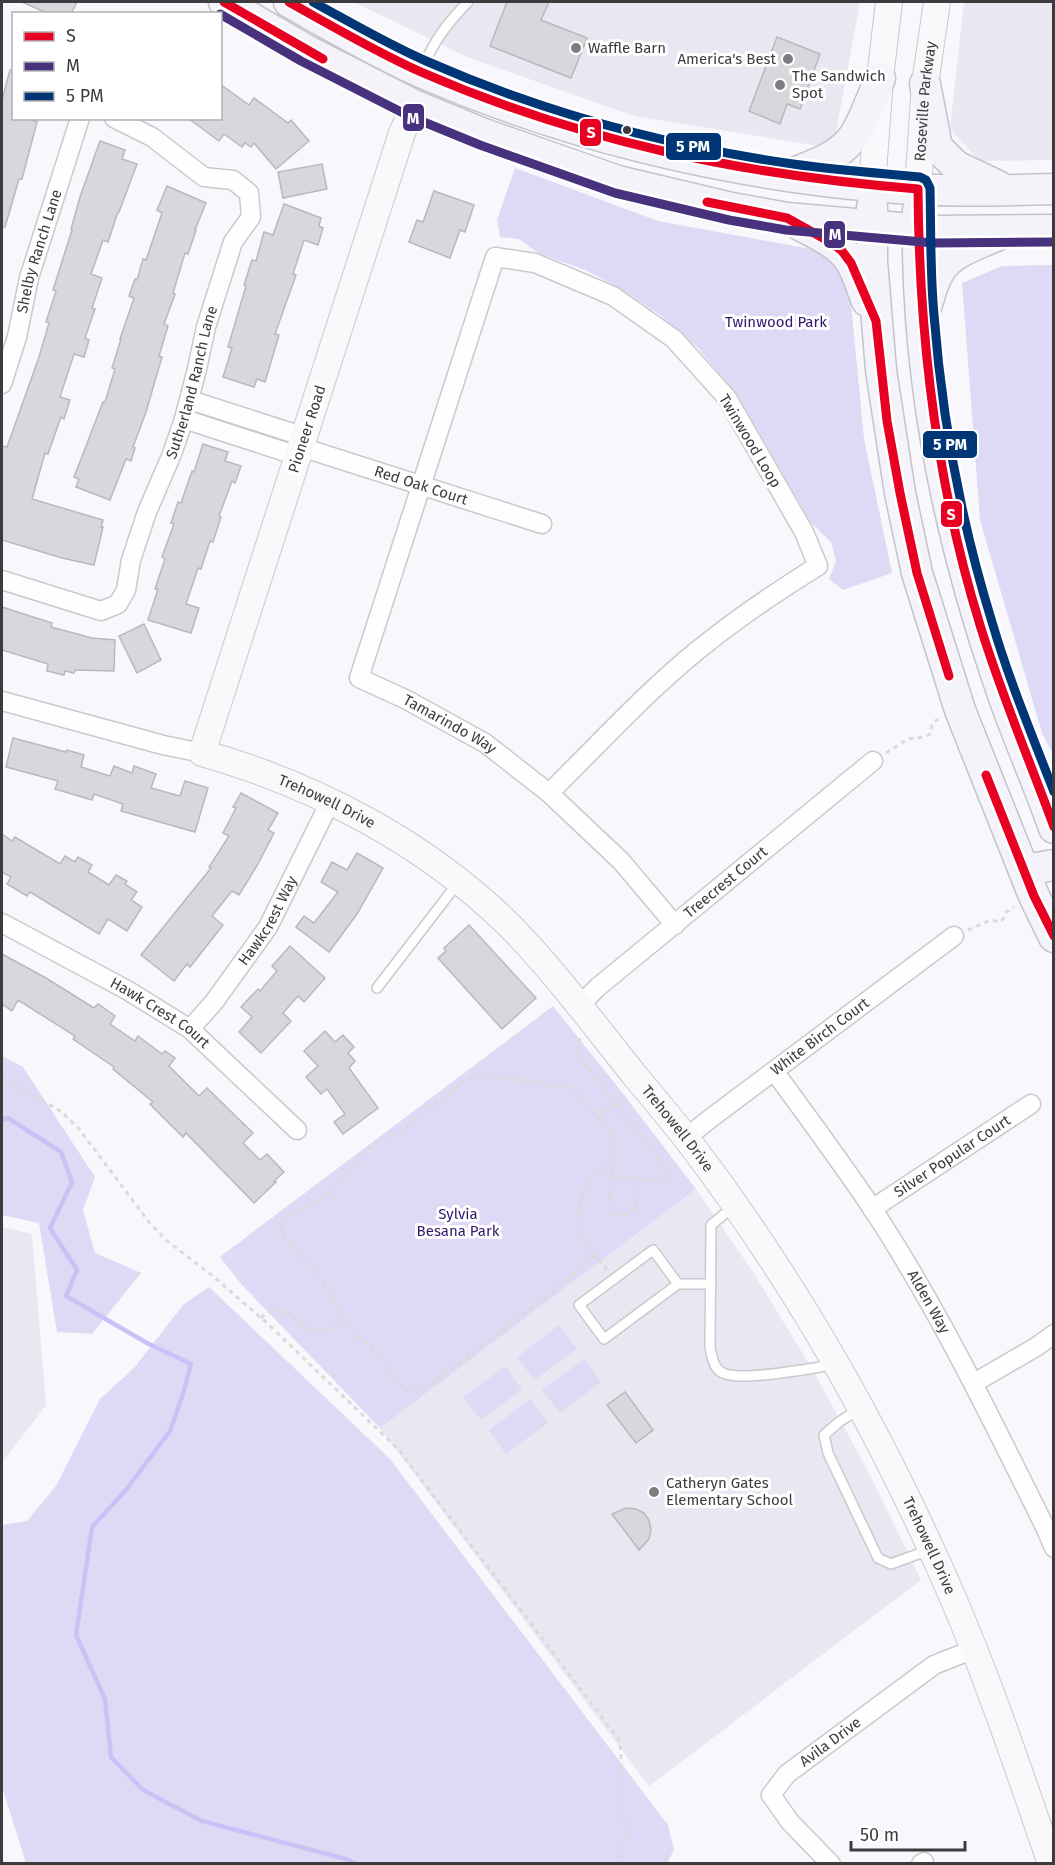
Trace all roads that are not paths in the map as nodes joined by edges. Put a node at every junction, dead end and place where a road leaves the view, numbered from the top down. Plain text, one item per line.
1 (224, 2) edge
2 (289, 2) edge
3 (468, 2) edge
4 (888, 2) edge
5 (937, 2) edge
6 (306, 50) junction
7 (421, 72) junction
8 (880, 78) junction
9 (924, 84) junction
10 (414, 105) junction
11 (79, 120) edge
12 (118, 120) edge
13 (787, 176) junction
14 (872, 186) junction
15 (918, 189) junction
16 (1053, 189) edge
17 (1006, 190) junction
18 (787, 218) junction
19 (872, 226) junction
20 (918, 230) junction
21 (1053, 230) edge
22 (1004, 232) junction
23 (922, 318) junction
24 (876, 321) junction
25 (2, 384) edge
26 (190, 400) junction
27 (184, 419) junction
28 (302, 447) junction
29 (422, 485) junction
30 (542, 524) dead end
31 (2, 580) edge
32 (2, 701) edge
33 (202, 753) junction
34 (873, 761) road end
35 (1045, 790) edge
36 (549, 792) junction
37 (330, 802) junction
38 (1053, 828) edge
39 (1053, 865) edge
40 (459, 882) junction
41 (1029, 883) junction
42 (2, 923) edge
43 (675, 925) junction
44 (954, 936) road end
45 (1053, 937) edge
46 (377, 988) dead end
47 (579, 1006) junction
48 (190, 1029) junction
49 (774, 1071) junction
50 (1031, 1104) dead end
51 (297, 1130) dead end
52 (686, 1138) junction
53 (734, 1206) junction
54 (872, 1209) junction
55 (678, 1284) junction
56 (711, 1284) junction
57 (1053, 1334) edge
58 (836, 1365) junction
59 (974, 1383) junction
60 (861, 1408) junction
61 (1050, 1527) edge
62 (1053, 1548) edge
63 (932, 1549) junction
64 (974, 1649) junction
65 (1049, 1847) edge
66 (831, 1863) edge

1 - 6 main road
2 - 7 main road
3 - 7 lane
4 - 8 street
5 - 9 street, Roseville Parkway
6 - 7 main road
6 - 10 main road
7 - 13 main road
8 - 13 main road
8 - 14 street
9 - 15 street, Roseville Parkway
9 - 17 main road
10 - 18 main road
10 - 28 street, Pioneer Road
11 - 25 street, Shelby Ranch Lane
12 - 26 street, Sutherland Ranch Lane
13 - 14 main road
14 - 15 main road
14 - 19 main road
15 - 17 main road
15 - 20 main road, Roseville Parkway
16 - 17 main road
18 - 19 main road
18 - 24 main road
19 - 20 main road
19 - 24 main road
20 - 22 main road
20 - 23 main road, Roseville Parkway
21 - 22 main road
22 - 23 main road
23 - 35 main road, Roseville Parkway
24 - 41 main road
26 - 27 street, Sutherland Ranch Lane
26 - 28 street
27 - 28 street
27 - 31 street, Sutherland Ranch Lane
28 - 29 street, Red Oak Court
28 - 33 street, Pioneer Road
29 - 30 street, Red Oak Court
29 - 36 street, Tamarindo Way
29 - 36 street, Twinwood Loop
32 - 33 street, Trehowell Drive
33 - 37 street, Trehowell Drive
34 - 43 street, Treecrest Court
35 - 38 main road, Roseville Parkway
36 - 43 street, Tamarindo Way
37 - 40 street, Trehowell Drive
37 - 48 street, Hawkcrest Way
39 - 41 main road
40 - 46 lane
40 - 47 street, Trehowell Drive
41 - 45 main road
42 - 48 street, Hawk Crest Court
43 - 47 street, Treecrest Court
44 - 49 street, White Birch Court
47 - 52 street, Trehowell Drive
48 - 51 street, Hawk Crest Court
49 - 52 street, White Birch Court
49 - 54 street, Alden Way
50 - 54 street, Silver Popular Court
52 - 53 street, Trehowell Drive
53 - 56 lane
53 - 58 street, Trehowell Drive
54 - 59 street, Alden Way
55 - 55 lane
55 - 56 lane
56 - 58 lane
57 - 59 street
58 - 60 street, Trehowell Drive
59 - 61 street, Alden Way
60 - 63 street, Trehowell Drive
60 - 63 lane
61 - 62 street, Alden Way
63 - 64 street, Trehowell Drive
64 - 65 street, Trehowell Drive
64 - 66 street, Avila Drive

